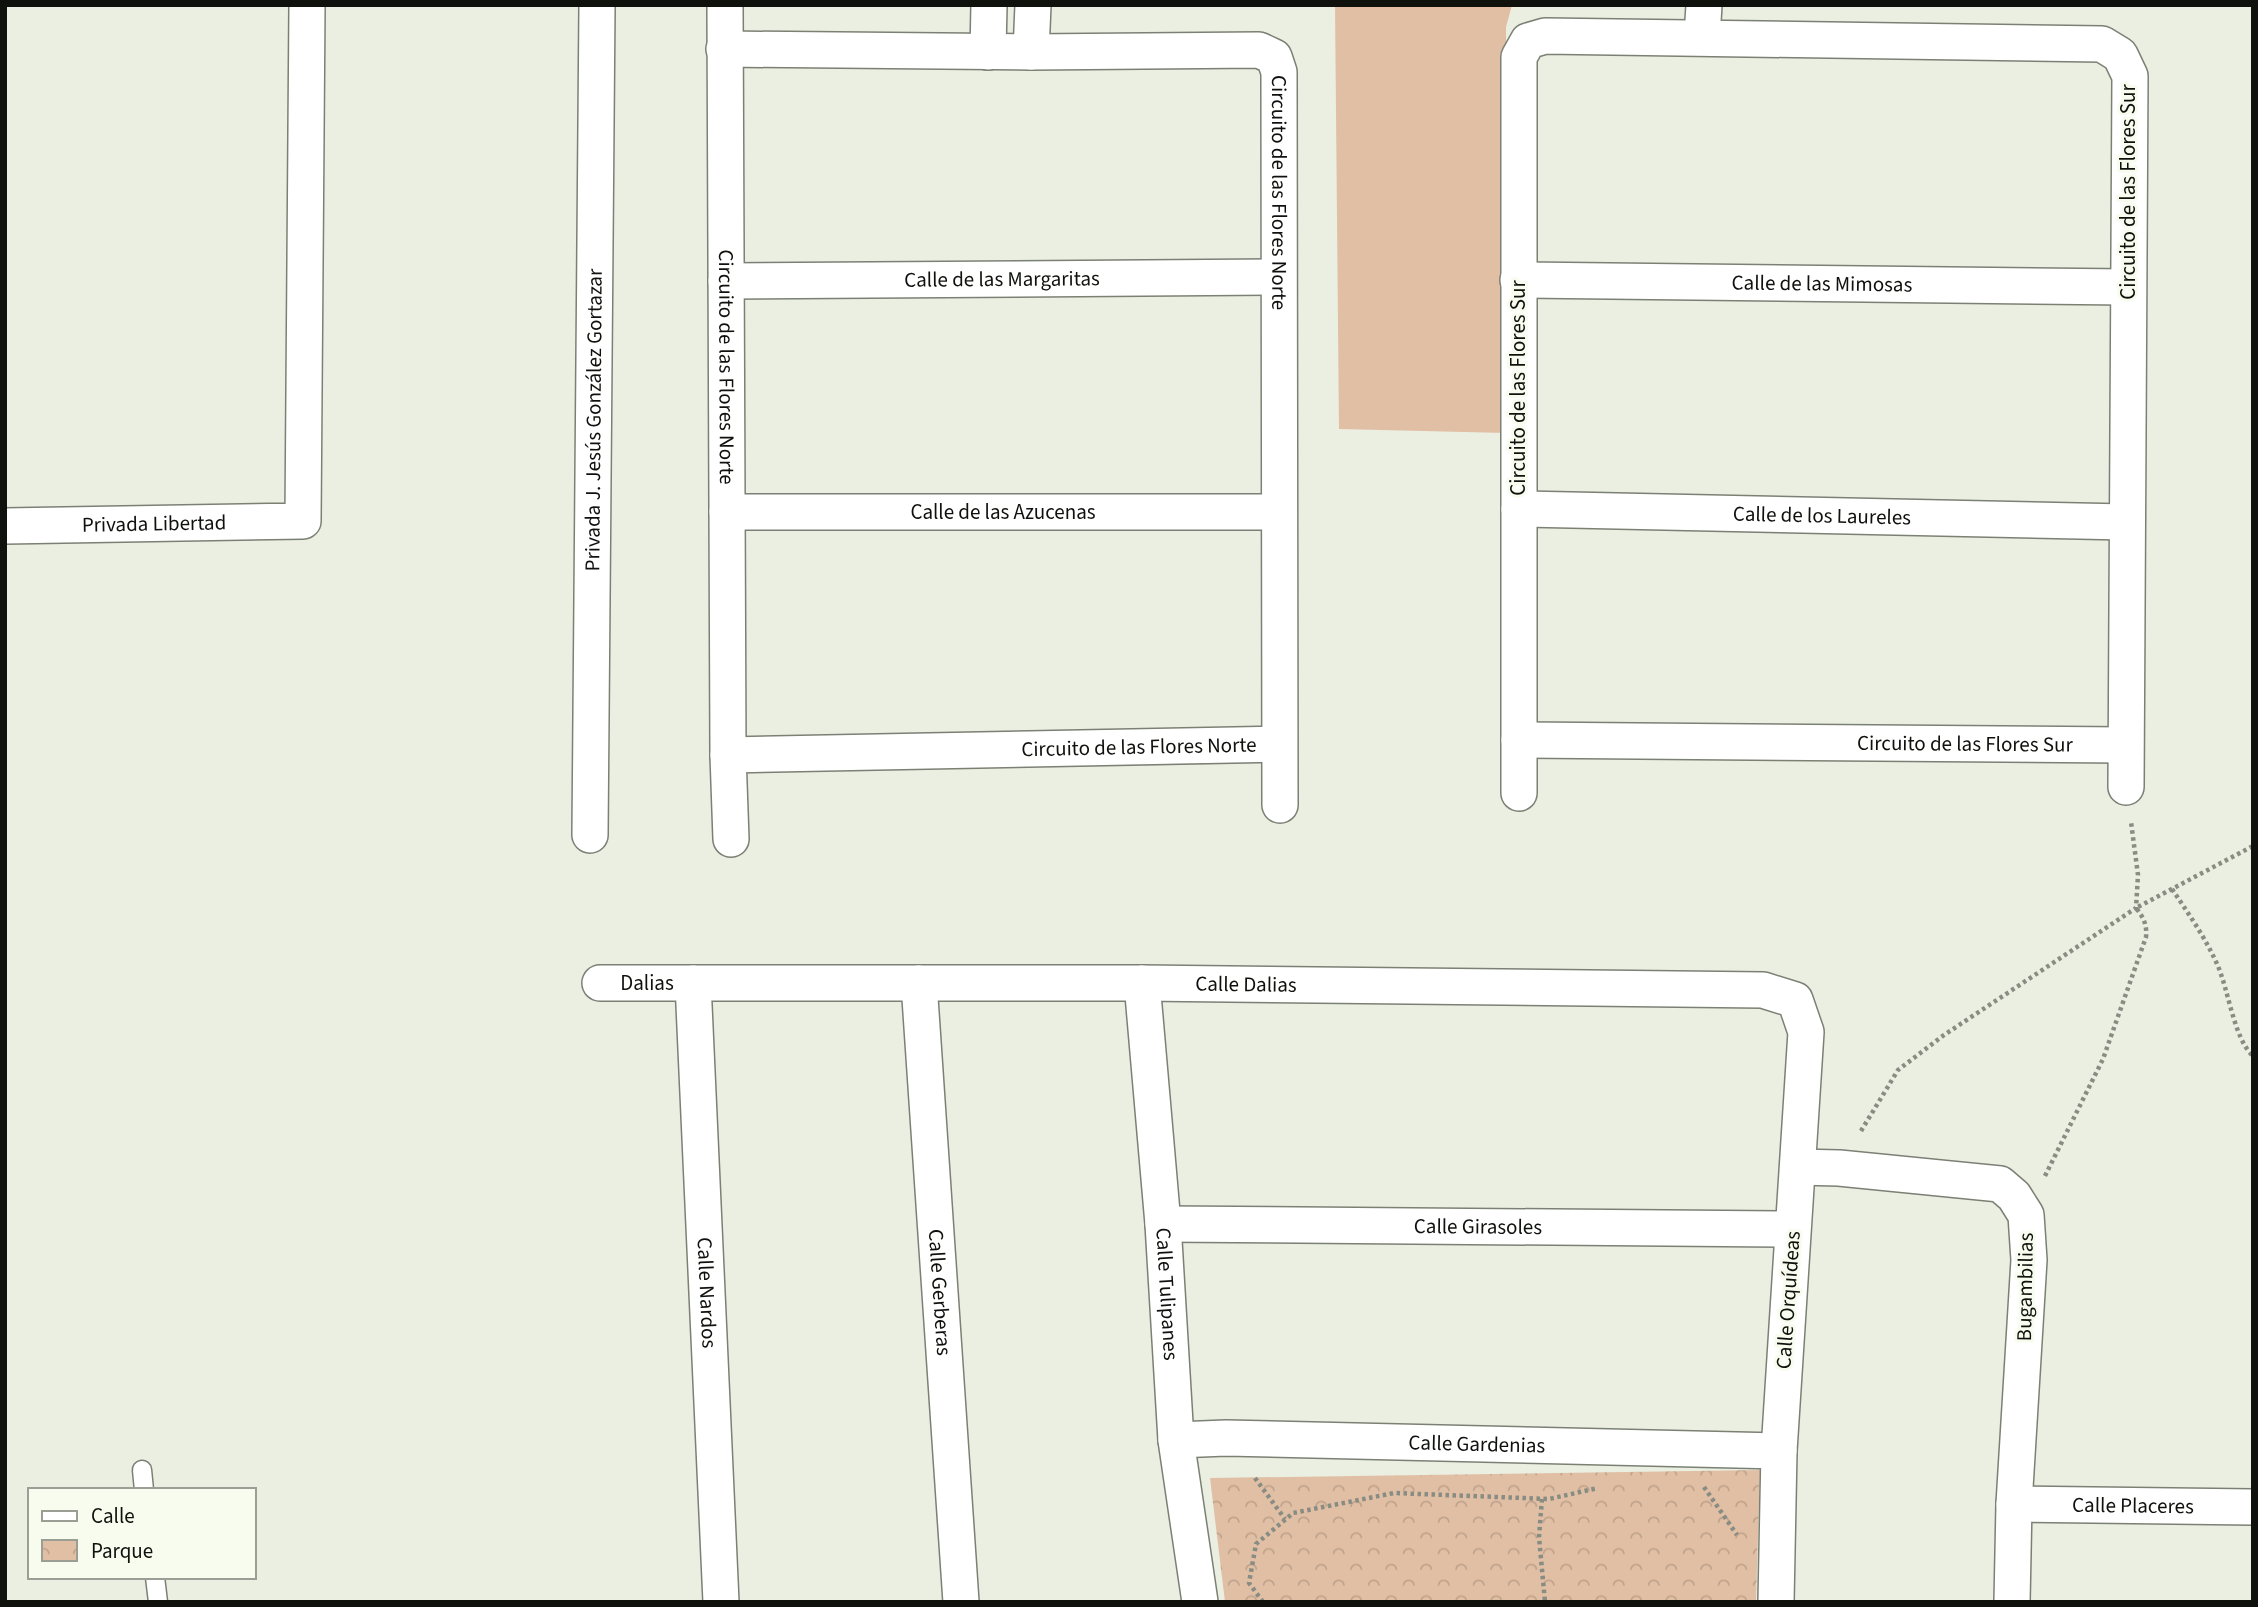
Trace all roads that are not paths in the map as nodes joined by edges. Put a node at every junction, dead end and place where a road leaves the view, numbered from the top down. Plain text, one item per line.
1 (307, 5) edge
2 (597, 5) edge
3 (725, 5) edge
4 (989, 5) edge
5 (1033, 5) edge
6 (1655, 21) edge
7 (1703, 21) edge
8 (724, 50) junction
9 (988, 52) junction
10 (1031, 52) junction
11 (1278, 277) junction
12 (1518, 280) junction
13 (726, 281) junction
14 (2128, 287) junction
15 (1518, 509) junction
16 (727, 512) junction
17 (1279, 512) junction
18 (2126, 522) junction
19 (5, 526) edge
20 (1519, 740) junction
21 (1279, 744) junction
22 (2125, 745) junction
23 (728, 755) junction
24 (2126, 787) road end
25 (1519, 793) dead end
26 (1280, 806) dead end
27 (590, 835) dead end
28 (732, 839) dead end
29 (600, 983) dead end
30 (693, 983) junction
31 (919, 983) junction
32 (1142, 983) junction
33 (1795, 1000) joint
34 (1798, 1167) junction
35 (1163, 1224) junction
36 (1792, 1229) junction
37 (1176, 1440) junction
38 (1779, 1451) junction
39 (142, 1471) dead end
40 (144, 1488) edge
41 (2014, 1504) junction
42 (2253, 1507) edge
43 (155, 1579) edge
44 (158, 1602) edge
45 (720, 1602) edge
46 (961, 1602) edge
47 (1200, 1602) edge
48 (1776, 1602) edge
49 (2012, 1602) edge

1 - 19 street, Privada Libertad
2 - 27 street, Privada J. Jesús González Gortazar
3 - 8 street, Circuito de las Flores Norte
4 - 9 street
5 - 10 street
6 - 7 street, Circuito de las Flores Sur
6 - 12 street, Circuito de las Flores Sur
7 - 14 street, Circuito de las Flores Sur
8 - 9 street, Circuito de las Flores Norte
8 - 13 street, Circuito de las Flores Norte
9 - 10 street, Circuito de las Flores Norte
10 - 11 street, Circuito de las Flores Norte
11 - 13 street, Calle de las Margaritas
11 - 17 street, Circuito de las Flores Norte
12 - 14 street, Calle de las Mimosas
12 - 15 street, Circuito de las Flores Sur
13 - 16 street, Circuito de las Flores Norte
14 - 18 street, Circuito de las Flores Sur
15 - 18 street, Calle de los Laureles
15 - 20 street, Circuito de las Flores Sur
16 - 17 street, Calle de las Azucenas
16 - 23 street, Circuito de las Flores Norte
17 - 21 street, Circuito de las Flores Norte
18 - 22 street, Circuito de las Flores Sur
20 - 22 street, Circuito de las Flores Sur
20 - 25 street
21 - 23 street, Circuito de las Flores Norte
21 - 26 street
22 - 24 street
23 - 28 street
29 - 30 street, Dalias
30 - 31 street, Calle Dalias
30 - 45 street, Calle Nardos
31 - 32 street, Calle Dalias
31 - 46 street, Calle Gerberas
32 - 33 street, Calle Dalias
32 - 35 street, Calle Tulipanes
33 - 34 street, Calle Orquídeas
34 - 36 street, Calle Orquídeas
34 - 41 street, Bugambilias
35 - 36 street, Calle Girasoles
35 - 37 street, Calle Tulipanes
36 - 38 street, Calle Orquídeas
37 - 38 street, Calle Gardenias
37 - 47 street, Calle Tulipanes
38 - 48 street, Calle Orquídeas
39 - 40 lane
41 - 42 street, Calle Placeres
41 - 49 street, Bugambilias
43 - 44 lane

